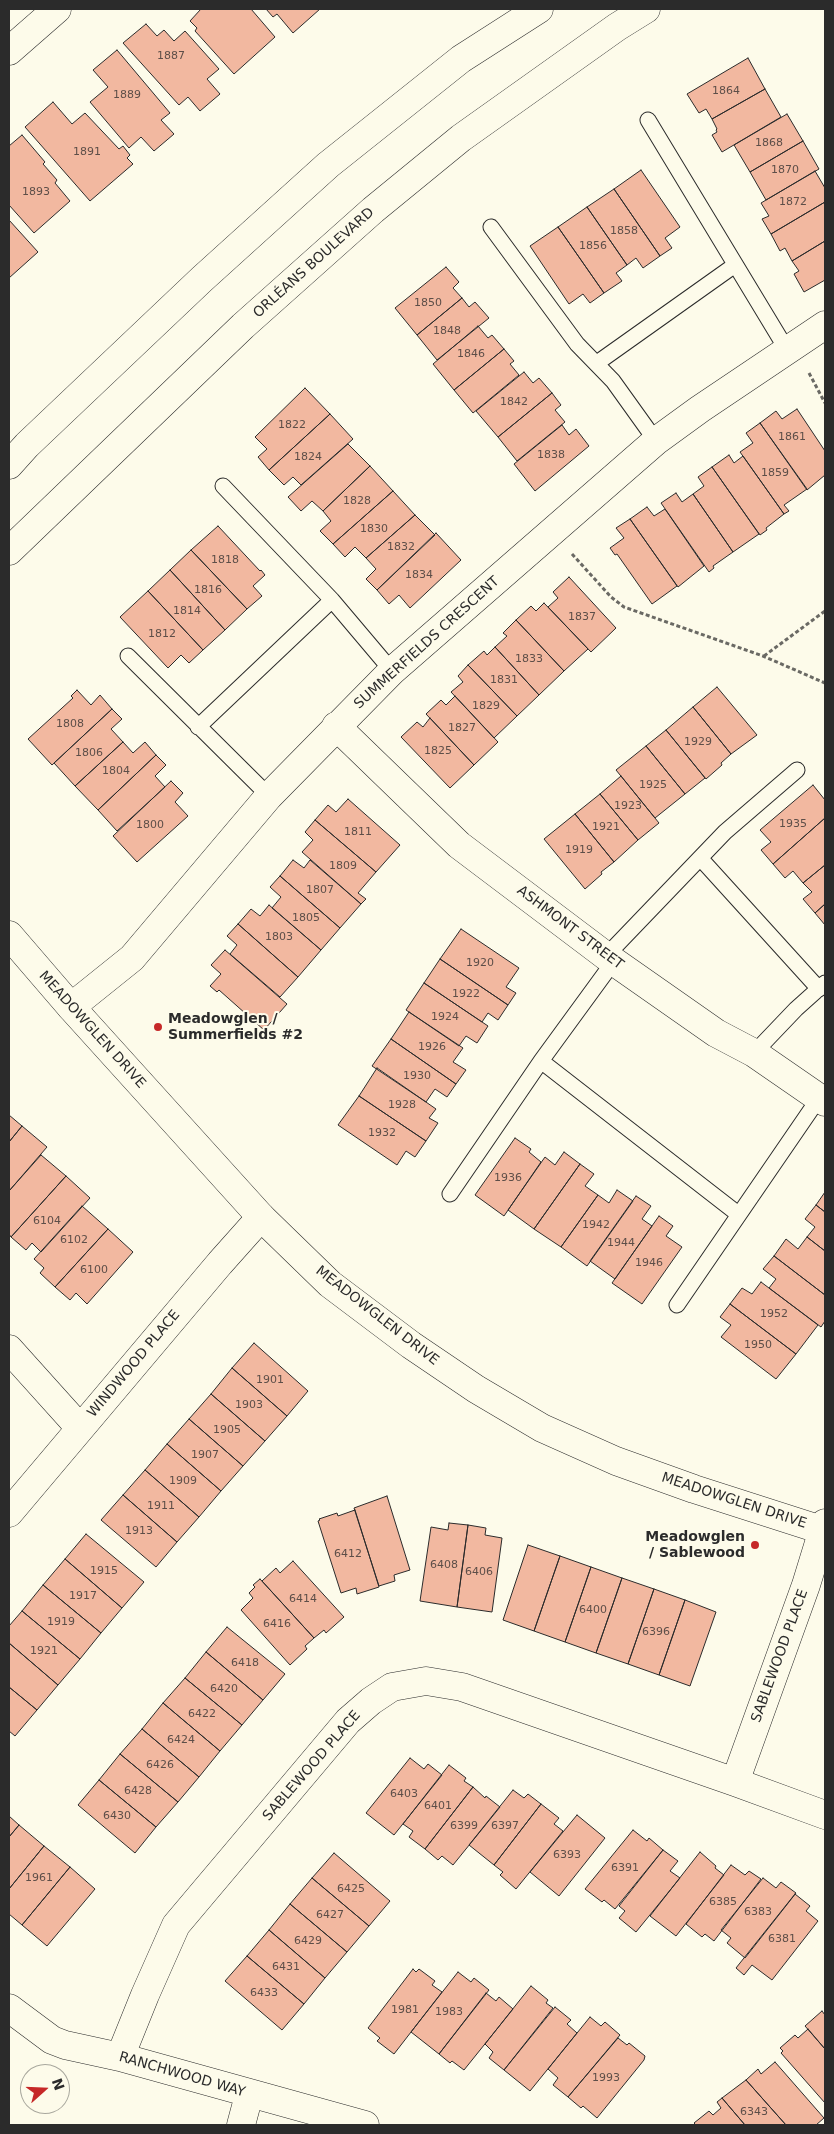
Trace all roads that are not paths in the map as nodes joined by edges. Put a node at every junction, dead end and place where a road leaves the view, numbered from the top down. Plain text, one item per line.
1 (57, 9) edge
2 (539, 9) edge
3 (646, 9) edge
4 (9, 51) edge
5 (648, 120) dead end
6 (491, 228) dead end
7 (735, 265) junction
8 (825, 325) edge
9 (787, 350) junction
10 (597, 362) junction
11 (656, 442) junction
12 (9, 465) edge
13 (223, 486) dead end
14 (9, 552) edge
15 (332, 600) junction
16 (128, 656) dead end
17 (392, 671) junction
18 (336, 726) junction
19 (198, 727) junction
20 (797, 770) dead end
21 (269, 796) junction
22 (701, 859) junction
23 (9, 935) edge
24 (610, 959) junction
25 (822, 986) edge
26 (71, 1007) junction
27 (754, 1053) junction
28 (540, 1061) junction
29 (822, 1100) edge
30 (450, 1194) dead end
31 (738, 1214) junction
32 (261, 1217) junction
33 (677, 1305) dead end
34 (9, 1348) edge
35 (80, 1428) junction
36 (9, 1513) edge
37 (825, 1528) edge
38 (735, 1782) junction
39 (825, 1815) edge
40 (9, 2008) edge
41 (120, 2057) junction
42 (249, 2094) junction
43 (242, 2125) edge
44 (365, 2125) edge

1 - 4 street
2 - 12 street
3 - 14 street, ORLÉANS BOULEVARD
5 - 7 lane
6 - 10 lane
7 - 9 lane
7 - 10 lane
8 - 9 street, SUMMERFIELDS CRESCENT
9 - 11 street, SUMMERFIELDS CRESCENT
10 - 11 lane
11 - 17 street, SUMMERFIELDS CRESCENT
13 - 15 lane
15 - 17 lane
15 - 19 lane
16 - 19 lane
17 - 18 street, SUMMERFIELDS CRESCENT
18 - 21 street, SUMMERFIELDS CRESCENT
18 - 24 street, ASHMONT STREET
19 - 21 lane
20 - 22 lane
21 - 26 street, SUMMERFIELDS CRESCENT
22 - 24 lane
22 - 25 lane
23 - 26 street, MEADOWGLEN DRIVE
24 - 27 street, ASHMONT STREET
24 - 28 lane
25 - 27 lane
26 - 32 street, MEADOWGLEN DRIVE
27 - 29 street, ASHMONT STREET
28 - 30 lane
28 - 31 lane
29 - 31 lane
31 - 33 lane
32 - 35 street, WINDWOOD PLACE
32 - 37 street, MEADOWGLEN DRIVE
34 - 35 street
35 - 36 street, WINDWOOD PLACE
37 - 38 street, SABLEWOOD PLACE
38 - 39 street, SABLEWOOD PLACE
38 - 41 street, SABLEWOOD PLACE
40 - 41 street, RANCHWOOD WAY
41 - 42 street, RANCHWOOD WAY
42 - 43 street
42 - 44 street, RANCHWOOD WAY

